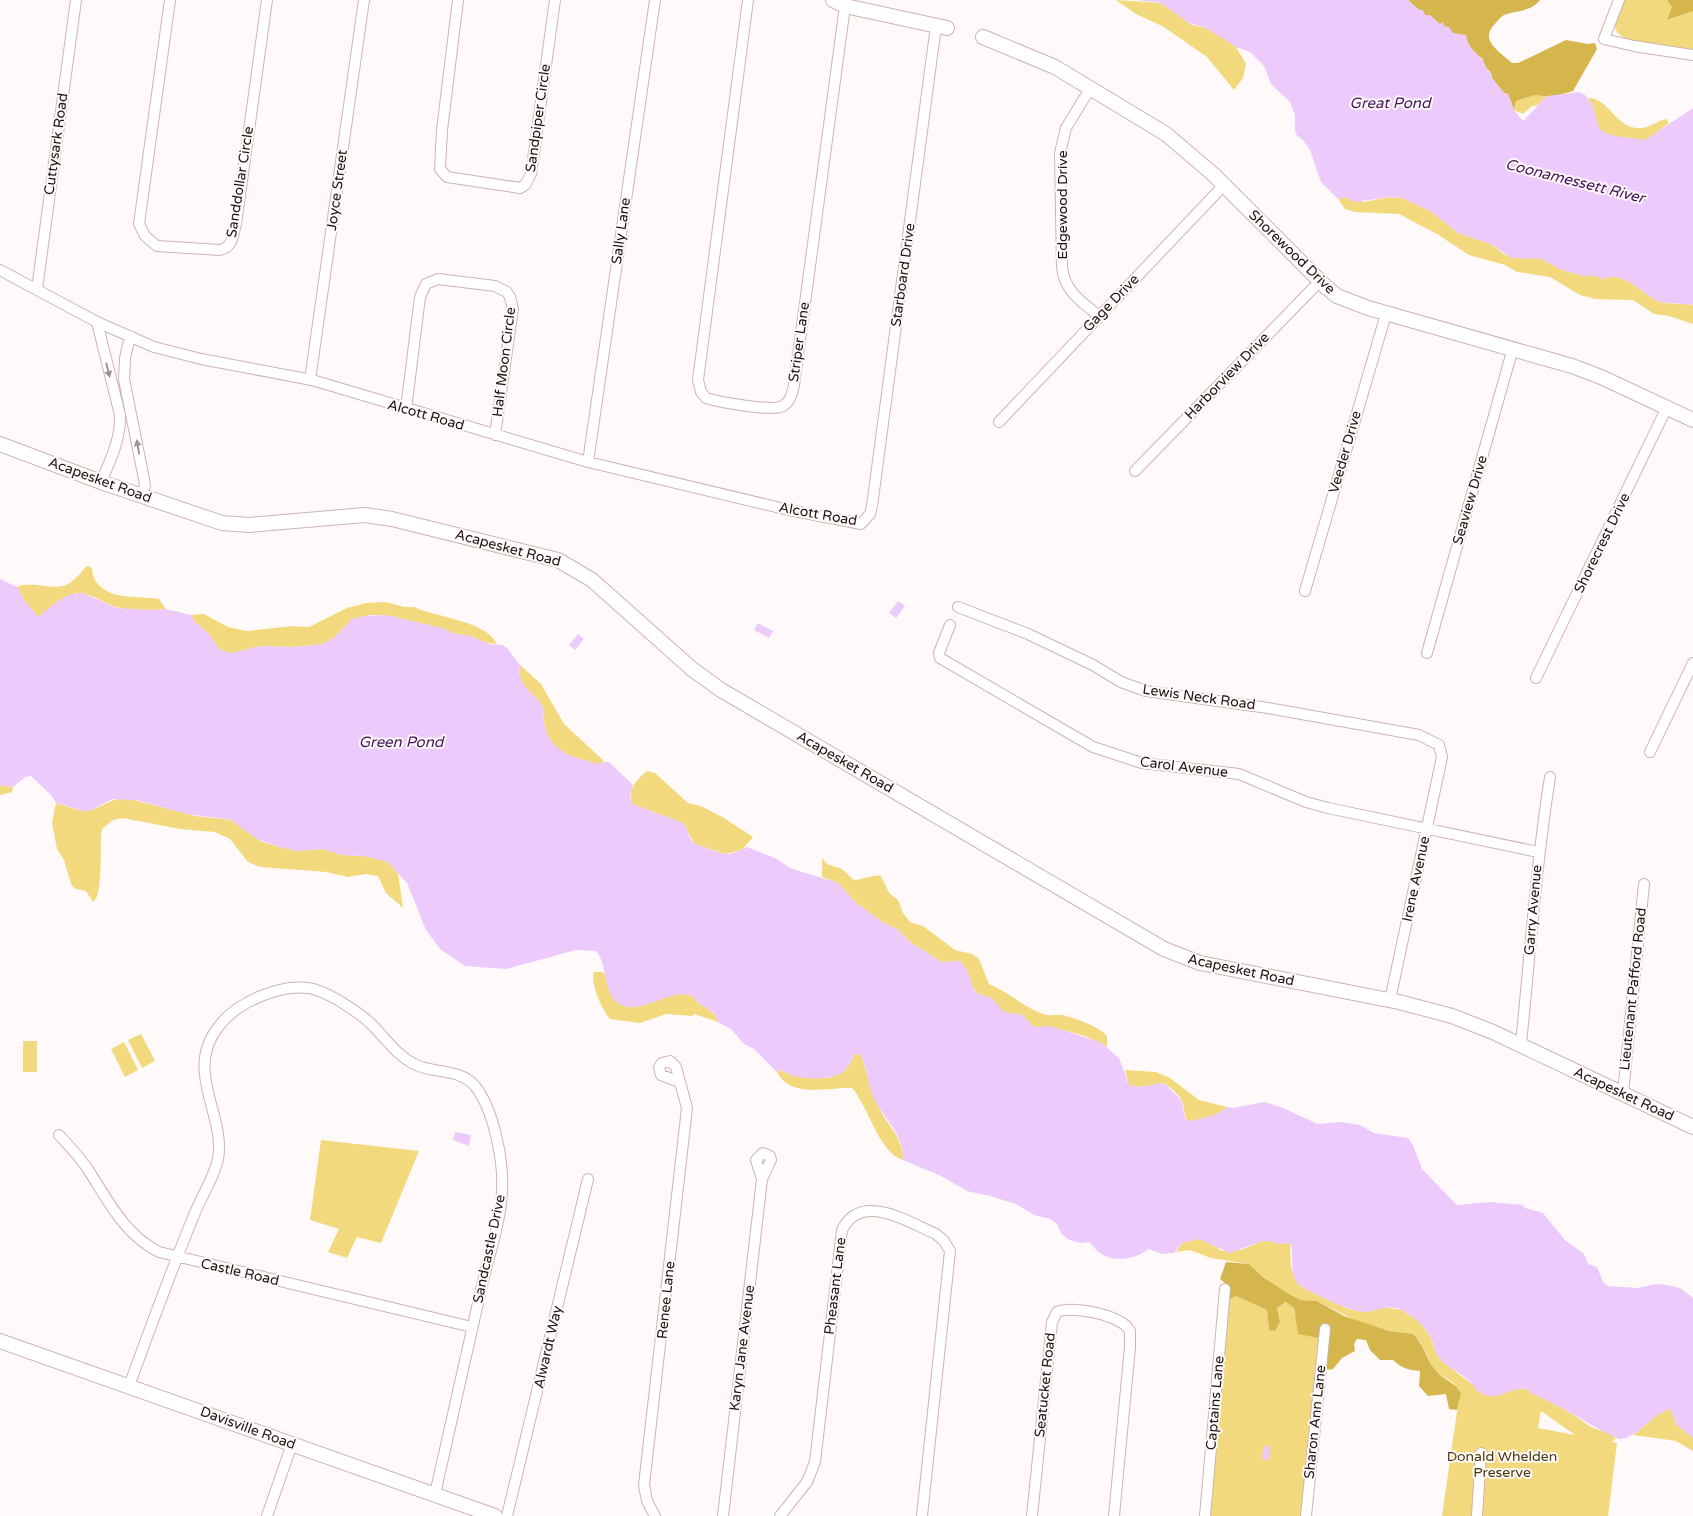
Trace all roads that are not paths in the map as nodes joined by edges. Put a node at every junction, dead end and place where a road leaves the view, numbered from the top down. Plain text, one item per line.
1 (76, 0) edge
2 (170, 0) edge
3 (267, 0) edge
4 (364, 0) edge
5 (458, 0) edge
6 (555, 0) edge
7 (654, 0) edge
8 (748, 0) edge
9 (1619, 0) edge
10 (839, 3) edge
11 (941, 27) joint
12 (983, 38) dead end
13 (1693, 56) edge
14 (1091, 87) junction
15 (1224, 185) junction
16 (0, 270) edge
17 (1320, 281) junction
18 (36, 289) junction
19 (1386, 314) junction
20 (1099, 316) junction
21 (98, 322) junction
22 (130, 336) junction
23 (1512, 348) junction
24 (310, 380) junction
25 (1667, 407) junction
26 (406, 409) junction
27 (1693, 420) edge
28 (999, 422) dead end
29 (495, 435) junction
30 (0, 444) edge
31 (588, 462) junction
32 (1135, 471) dead end
33 (101, 482) junction
34 (141, 494) junction
35 (864, 522) joint
36 (1305, 591) dead end
37 (958, 606) dead end
38 (950, 625) dead end
39 (1427, 653) dead end
40 (1693, 663) edge
41 (1536, 678) dead end
42 (1650, 752) dead end
43 (1442, 757) joint
44 (1550, 777) dead end
45 (1427, 830) junction
46 (1538, 852) junction
47 (1644, 884) dead end
48 (1390, 1000) junction
49 (1520, 1044) junction
50 (680, 1082) dead end
51 (1623, 1093) junction
52 (1693, 1127) edge
53 (60, 1135) dead end
54 (588, 1178) dead end
55 (762, 1179) dead end
56 (178, 1257) junction
57 (1225, 1289) dead end
58 (472, 1327) junction
59 (1325, 1329) dead end
60 (0, 1341) edge
61 (129, 1386) junction
62 (292, 1444) junction
63 (1480, 1453) dead end
64 (435, 1494) junction
65 (266, 1516) edge
66 (495, 1516) edge
67 (507, 1516) edge
68 (655, 1516) edge
69 (723, 1516) edge
70 (780, 1516) edge
71 (922, 1516) edge
72 (1032, 1516) edge
73 (1114, 1516) edge
74 (1205, 1516) edge
75 (1306, 1516) edge
76 (1477, 1516) edge

1 - 18 street, Cuttysark Road
2 - 3 street, Sanddollar Circle
4 - 24 street, Joyce Street
5 - 6 street, Sandpiper Circle
7 - 31 street, Sally Lane
8 - 10 street, Striper Lane
9 - 13 street
10 - 11 main road
11 - 35 street, Starboard Drive
12 - 14 main road, Shorewood Drive
14 - 15 main road, Shorewood Drive
14 - 20 street, Edgewood Drive
15 - 17 main road, Shorewood Drive
15 - 20 street, Gage Drive
16 - 18 street, Alcott Road
17 - 19 main road, Shorewood Drive
17 - 32 street, Harborview Drive
18 - 21 street, Alcott Road
19 - 23 main road, Shorewood Drive
19 - 36 street, Veeder Drive
20 - 28 street, Gage Drive
21 - 22 street, Alcott Road
21 -> 33 street
22 - 24 street, Alcott Road
34 -> 22 street
23 - 25 main road, Shorewood Drive
23 - 39 street, Seaview Drive
24 - 26 street, Alcott Road
25 - 27 main road, Shorewood Drive
25 - 41 street, Shorecrest Drive
26 - 29 street, Alcott Road
26 - 29 street, Half Moon Circle
29 - 31 street, Alcott Road
30 - 33 main road, Acapesket Road
31 - 35 street, Alcott Road
33 - 34 main road, Acapesket Road
34 - 48 main road, Acapesket Road
37 - 43 street, Lewis Neck Road
38 - 45 street, Carol Avenue
40 - 42 street
43 - 45 street, Irene Avenue
44 - 46 street, Garry Avenue
45 - 46 street, Carol Avenue
45 - 48 street, Irene Avenue
46 - 49 street, Garry Avenue
47 - 51 street, Lieutenant Pafford Road
48 - 49 main road, Acapesket Road
49 - 51 main road, Acapesket Road
50 - 68 street, Renee Lane
51 - 52 main road, Acapesket Road
53 - 56 street, Castle Road
54 - 67 street, Alwardt Way
55 - 69 street, Karyn Jane Avenue
56 - 58 street, Castle Road
56 - 58 street, Sandcastle Drive
56 - 61 street, Sandcastle Drive
57 - 74 street, Captains Lane
58 - 64 street, Sandcastle Drive
59 - 75 street, Sharon Ann Lane
60 - 61 main road, Davisville Road
61 - 62 main road, Davisville Road
62 - 64 main road, Davisville Road
62 - 65 street
63 - 76 street
64 - 66 main road, Davisville Road
70 - 71 street, Pheasant Lane
72 - 73 street, Seatucket Road

